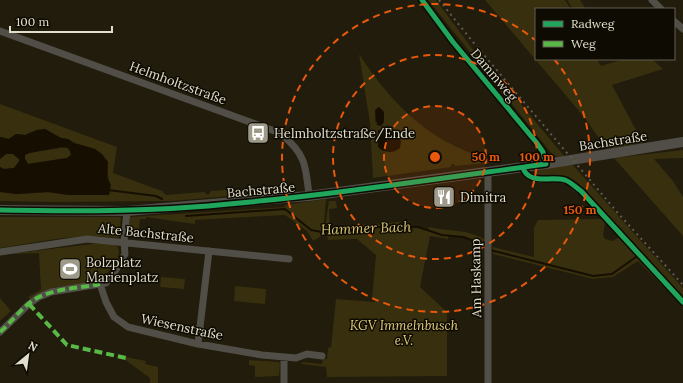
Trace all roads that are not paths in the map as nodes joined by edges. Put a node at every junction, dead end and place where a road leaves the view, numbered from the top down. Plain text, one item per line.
1 (422, 0) edge
2 (652, 0) edge
3 (660, 8) edge
4 (0, 31) edge
5 (683, 142) edge
6 (546, 164) junction
7 (523, 168) junction
8 (488, 172) junction
9 (577, 188) dead end
10 (309, 196) junction
11 (0, 210) edge
12 (127, 211) junction
13 (124, 242) junction
14 (209, 251) junction
15 (0, 252) edge
16 (289, 259) dead end
17 (100, 284) junction
18 (0, 332) edge
19 (198, 344) junction
20 (322, 356) dead end
21 (284, 357) junction
22 (284, 383) edge
23 (488, 383) edge

1 - 6 street, Dammweg
2 - 3 street
4 - 10 street, Helmholtzstraße
5 - 6 street, Bachstraße
6 - 7 street, Bachstraße
7 - 8 street, Bachstraße
7 - 9 street
8 - 10 street, Bachstraße
8 - 23 street, Am Haskamp
10 - 12 street, Bachstraße
11 - 12 street, Bachstraße
12 - 13 street
13 - 14 street, Alte Bachstraße
13 - 15 street, Alte Bachstraße
13 - 17 street
14 - 16 street, Alte Bachstraße
14 - 19 street
17 - 18 street
17 - 19 street, Wiesenstraße
19 - 21 street, Wiesenstraße
20 - 21 street, Wiesenstraße
21 - 22 street

